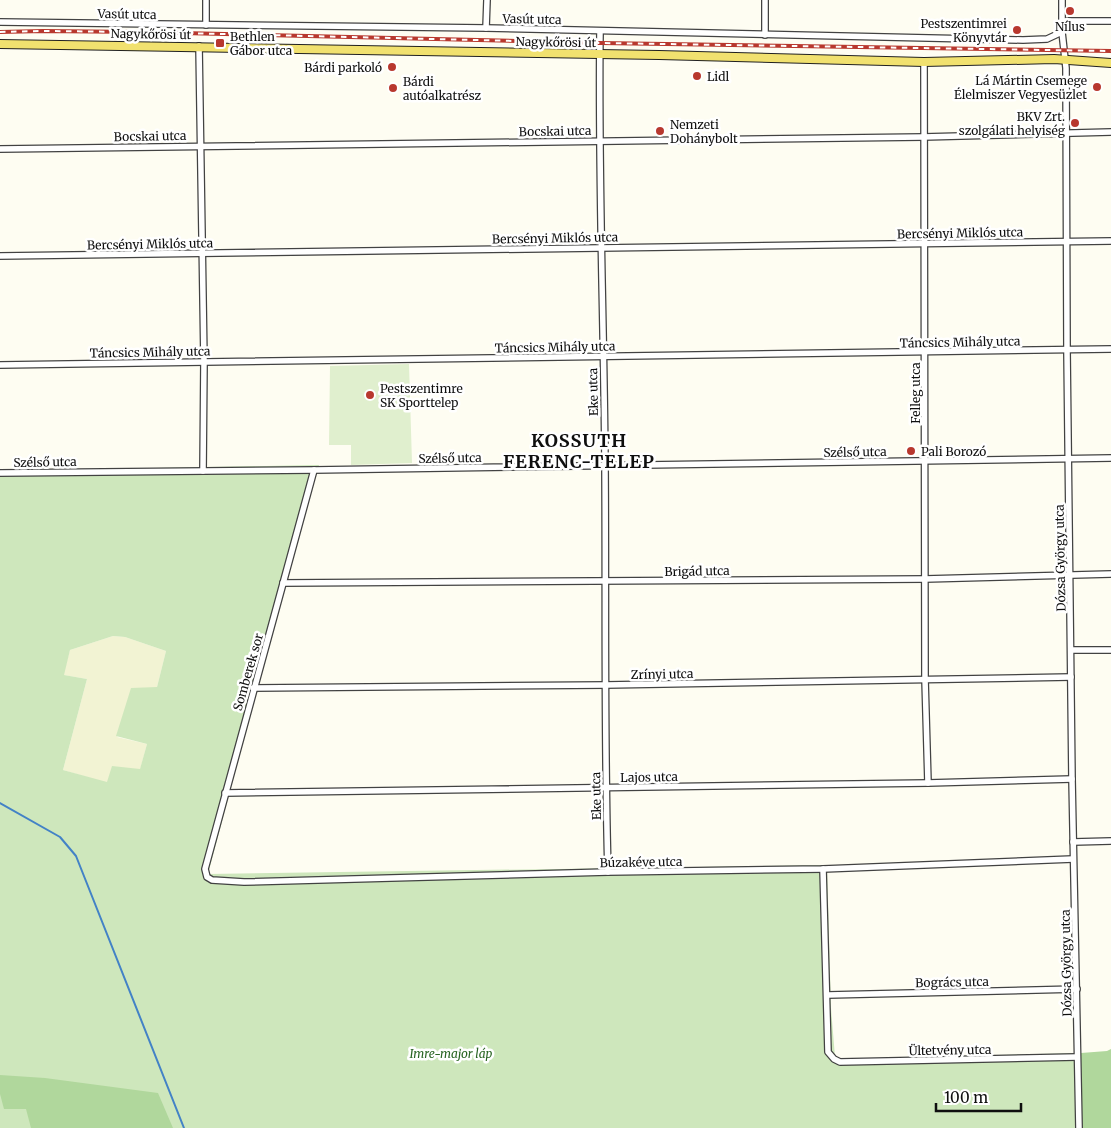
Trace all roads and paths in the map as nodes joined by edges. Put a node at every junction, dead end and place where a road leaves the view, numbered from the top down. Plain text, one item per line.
1 (206, 0) edge
2 (486, 0) edge
3 (765, 0) edge
4 (1062, 0) edge
5 (1062, 21) junction
6 (1111, 21) edge
7 (0, 22) edge
8 (206, 25) junction
9 (486, 28) junction
10 (600, 31) junction
11 (1062, 32) junction
12 (765, 35) junction
13 (0, 44) edge
14 (199, 46) junction
15 (599, 54) junction
16 (1064, 60) junction
17 (924, 62) junction
18 (1111, 63) edge
19 (1111, 132) edge
20 (1065, 133) junction
21 (923, 137) junction
22 (600, 140) junction
23 (201, 145) junction
24 (0, 149) edge
25 (1111, 241) edge
26 (1067, 242) junction
27 (924, 244) junction
28 (602, 248) junction
29 (201, 253) junction
30 (0, 256) edge
31 (1111, 349) edge
32 (1067, 351) junction
33 (925, 352) junction
34 (603, 356) junction
35 (204, 361) junction
36 (0, 365) edge
37 (1111, 458) edge
38 (1069, 459) junction
39 (925, 461) junction
40 (605, 466) junction
41 (314, 470) junction
42 (203, 471) junction
43 (0, 473) edge
44 (1070, 574) junction
45 (1111, 574) edge
46 (925, 578) junction
47 (604, 582) junction
48 (283, 584) junction
49 (1071, 650) junction
50 (1111, 650) edge
51 (1071, 677) junction
52 (926, 680) junction
53 (606, 685) junction
54 (253, 688) junction
55 (1072, 779) junction
56 (928, 783) junction
57 (606, 787) junction
58 (225, 793) junction
59 (1111, 841) edge
60 (1073, 842) junction
61 (1073, 859) junction
62 (824, 868) junction
63 (608, 872) junction
64 (210, 879) joint
65 (1077, 990) junction
66 (828, 994) junction
67 (1077, 1057) junction
68 (1079, 1128) edge

1 - 8 street
2 - 9 street
3 - 12 street
4 - 5 street, Dózsa György utca
5 - 6 street
5 - 11 street, Dózsa György utca
7 - 8 street, Vasút utca
8 - 9 street, Vasút utca
9 - 10 street, Vasút utca
10 - 12 street, Vasút utca
10 - 15 street, Eke utca
11 - 12 street, Vasút utca
11 - 16 street, Dózsa György utca
13 - 14 main road, Nagykőrösi út
14 - 15 main road, Nagykőrösi út
14 - 23 street
15 - 17 main road, Nagykőrösi út
15 - 22 street, Eke utca
16 - 17 main road, Nagykőrösi út
16 - 18 main road, Nagykőrösi út
16 - 20 street, Dózsa György utca
17 - 21 street, Felleg utca
19 - 20 street, Bocskai utca
20 - 21 street, Bocskai utca
20 - 26 street, Dózsa György utca
21 - 22 street, Bocskai utca
21 - 27 street, Felleg utca
22 - 23 street, Bocskai utca
22 - 28 street, Eke utca
23 - 24 street, Bocskai utca
23 - 29 street
25 - 26 street, Bercsényi Miklós utca
26 - 27 street, Bercsényi Miklós utca
26 - 32 street, Dózsa György utca
27 - 28 street, Bercsényi Miklós utca
27 - 33 street, Felleg utca
28 - 29 street, Bercsényi Miklós utca
28 - 34 street, Eke utca
29 - 30 street, Bercsényi Miklós utca
29 - 35 street
31 - 32 street, Táncsics Mihály utca
32 - 33 street, Táncsics Mihály utca
32 - 38 street, Dózsa György utca
33 - 34 street, Táncsics Mihály utca
33 - 39 street, Felleg utca
34 - 35 street, Táncsics Mihály utca
34 - 40 street, Eke utca
35 - 36 street, Táncsics Mihály utca
35 - 42 street
37 - 38 street, Szélső utca
38 - 39 street, Szélső utca
38 - 44 street, Dózsa György utca
39 - 40 street, Szélső utca
39 - 46 street, Felleg utca
40 - 41 street, Szélső utca
40 - 47 street, Eke utca
41 - 42 street, Szélső utca
41 - 48 street, Somberek sor
42 - 43 street, Szélső utca
44 - 45 street, Brigád utca
44 - 46 street, Brigád utca
44 - 49 street, Dózsa György utca
46 - 47 street, Brigád utca
46 - 52 street, Felleg utca
47 - 48 street, Brigád utca
47 - 53 street, Eke utca
48 - 54 street, Somberek sor
49 - 50 street
49 - 51 street, Dózsa György utca
51 - 52 street, Zrínyi utca
51 - 55 street, Dózsa György utca
52 - 53 street, Zrínyi utca
52 - 56 street, Felleg utca
53 - 54 street, Zrínyi utca
53 - 57 street, Eke utca
54 - 58 street, Somberek sor
55 - 56 street, Lajos utca
55 - 60 street, Dózsa György utca
56 - 57 street, Lajos utca
57 - 58 street, Lajos utca
57 - 63 street, Eke utca
58 - 64 street, Somberek sor
59 - 60 street
60 - 61 street, Dózsa György utca
61 - 62 street, Búzakéve utca
61 - 65 street, Dózsa György utca
62 - 63 street, Búzakéve utca
62 - 66 street
63 - 64 street, Búzakéve utca
65 - 66 street, Bogrács utca
65 - 67 street, Dózsa György utca
66 - 67 street, Ültetvény utca
67 - 68 street, Dózsa György utca

